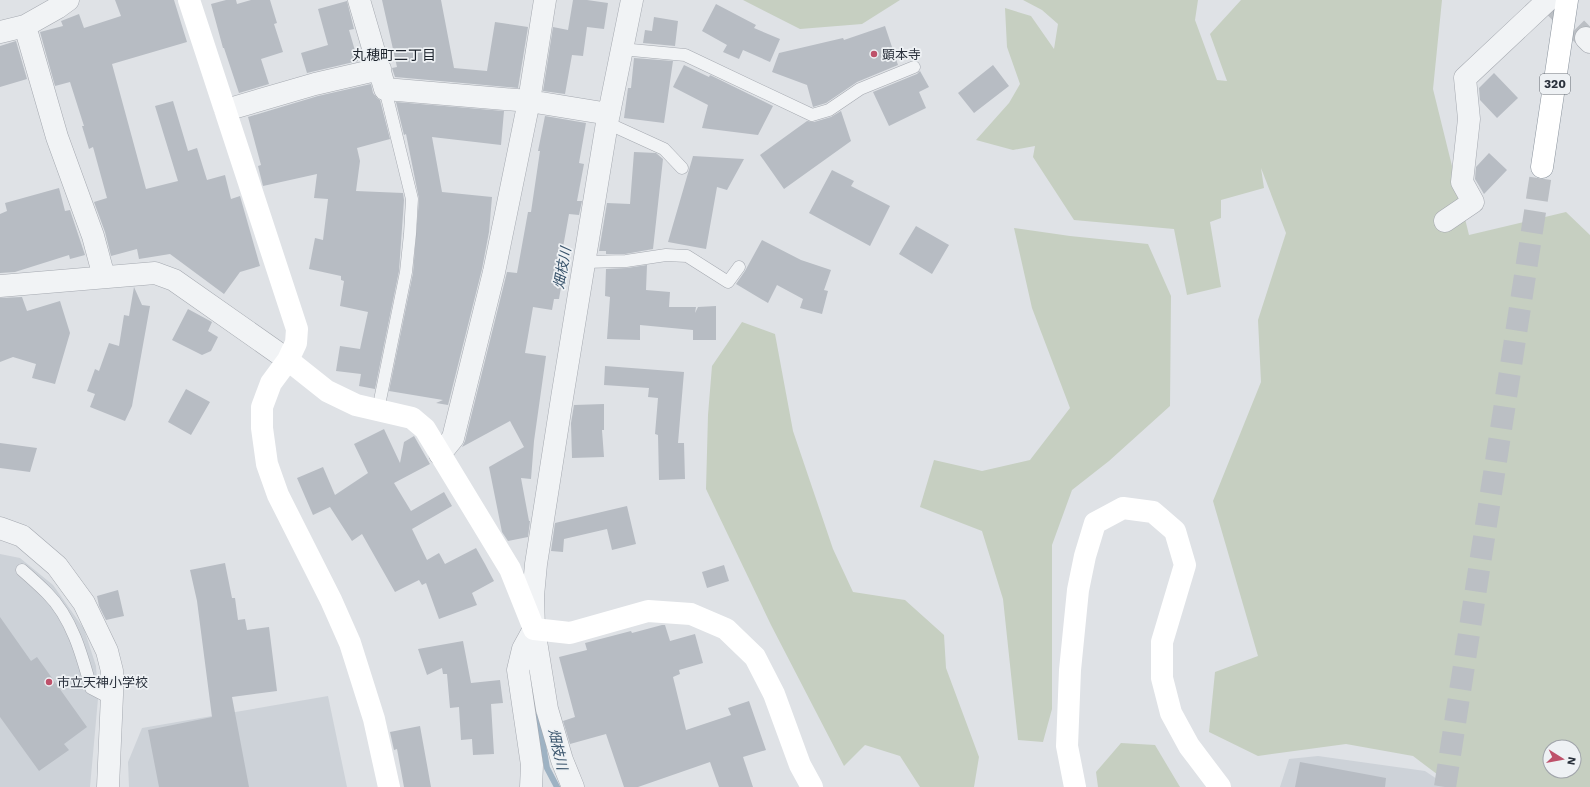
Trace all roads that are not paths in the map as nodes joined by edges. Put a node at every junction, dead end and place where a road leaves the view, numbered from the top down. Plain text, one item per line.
1 (189, 0) edge
2 (359, 0) edge
3 (544, 0) edge
4 (632, 0) edge
5 (1548, 0) edge
6 (1567, 0) edge
7 (59, 3) edge
8 (25, 26) junction
9 (0, 32) edge
10 (622, 48) junction
11 (914, 67) dead end
12 (382, 79) junction
13 (528, 101) junction
14 (226, 110) junction
15 (603, 115) junction
16 (1542, 167) tunnel mouth
17 (682, 168) dead end
18 (1445, 221) dead end
19 (584, 262) junction
20 (739, 267) dead end
21 (104, 277) junction
22 (0, 286) edge
23 (288, 360) junction
24 (378, 410) junction
25 (440, 454) junction
26 (0, 528) edge
27 (22, 570) dead end
28 (534, 628) junction
29 (112, 699) junction
30 (108, 787) edge
31 (389, 787) edge
32 (531, 787) edge
33 (573, 787) edge
34 (812, 787) edge
35 (1075, 787) edge
36 (1220, 787) edge

1 - 14 main road
2 - 12 street
3 - 13 street
4 - 10 street
5 - 18 street
6 - 16 main road, 320
7 - 8 street
8 - 9 street
8 - 21 street
10 - 11 lane
10 - 15 street
12 - 13 street
12 - 14 street
12 - 24 lane
13 - 15 street
13 - 25 street
14 - 23 main road
15 - 17 lane
15 - 19 street
19 - 20 lane
19 - 28 street
21 - 22 street
21 - 23 street
23 - 24 main road
23 - 31 main road
24 - 25 main road
25 - 28 main road
26 - 29 street
27 - 29 lane
28 - 32 street
28 - 33 street
28 - 34 main road
29 - 30 street
35 - 36 main road

